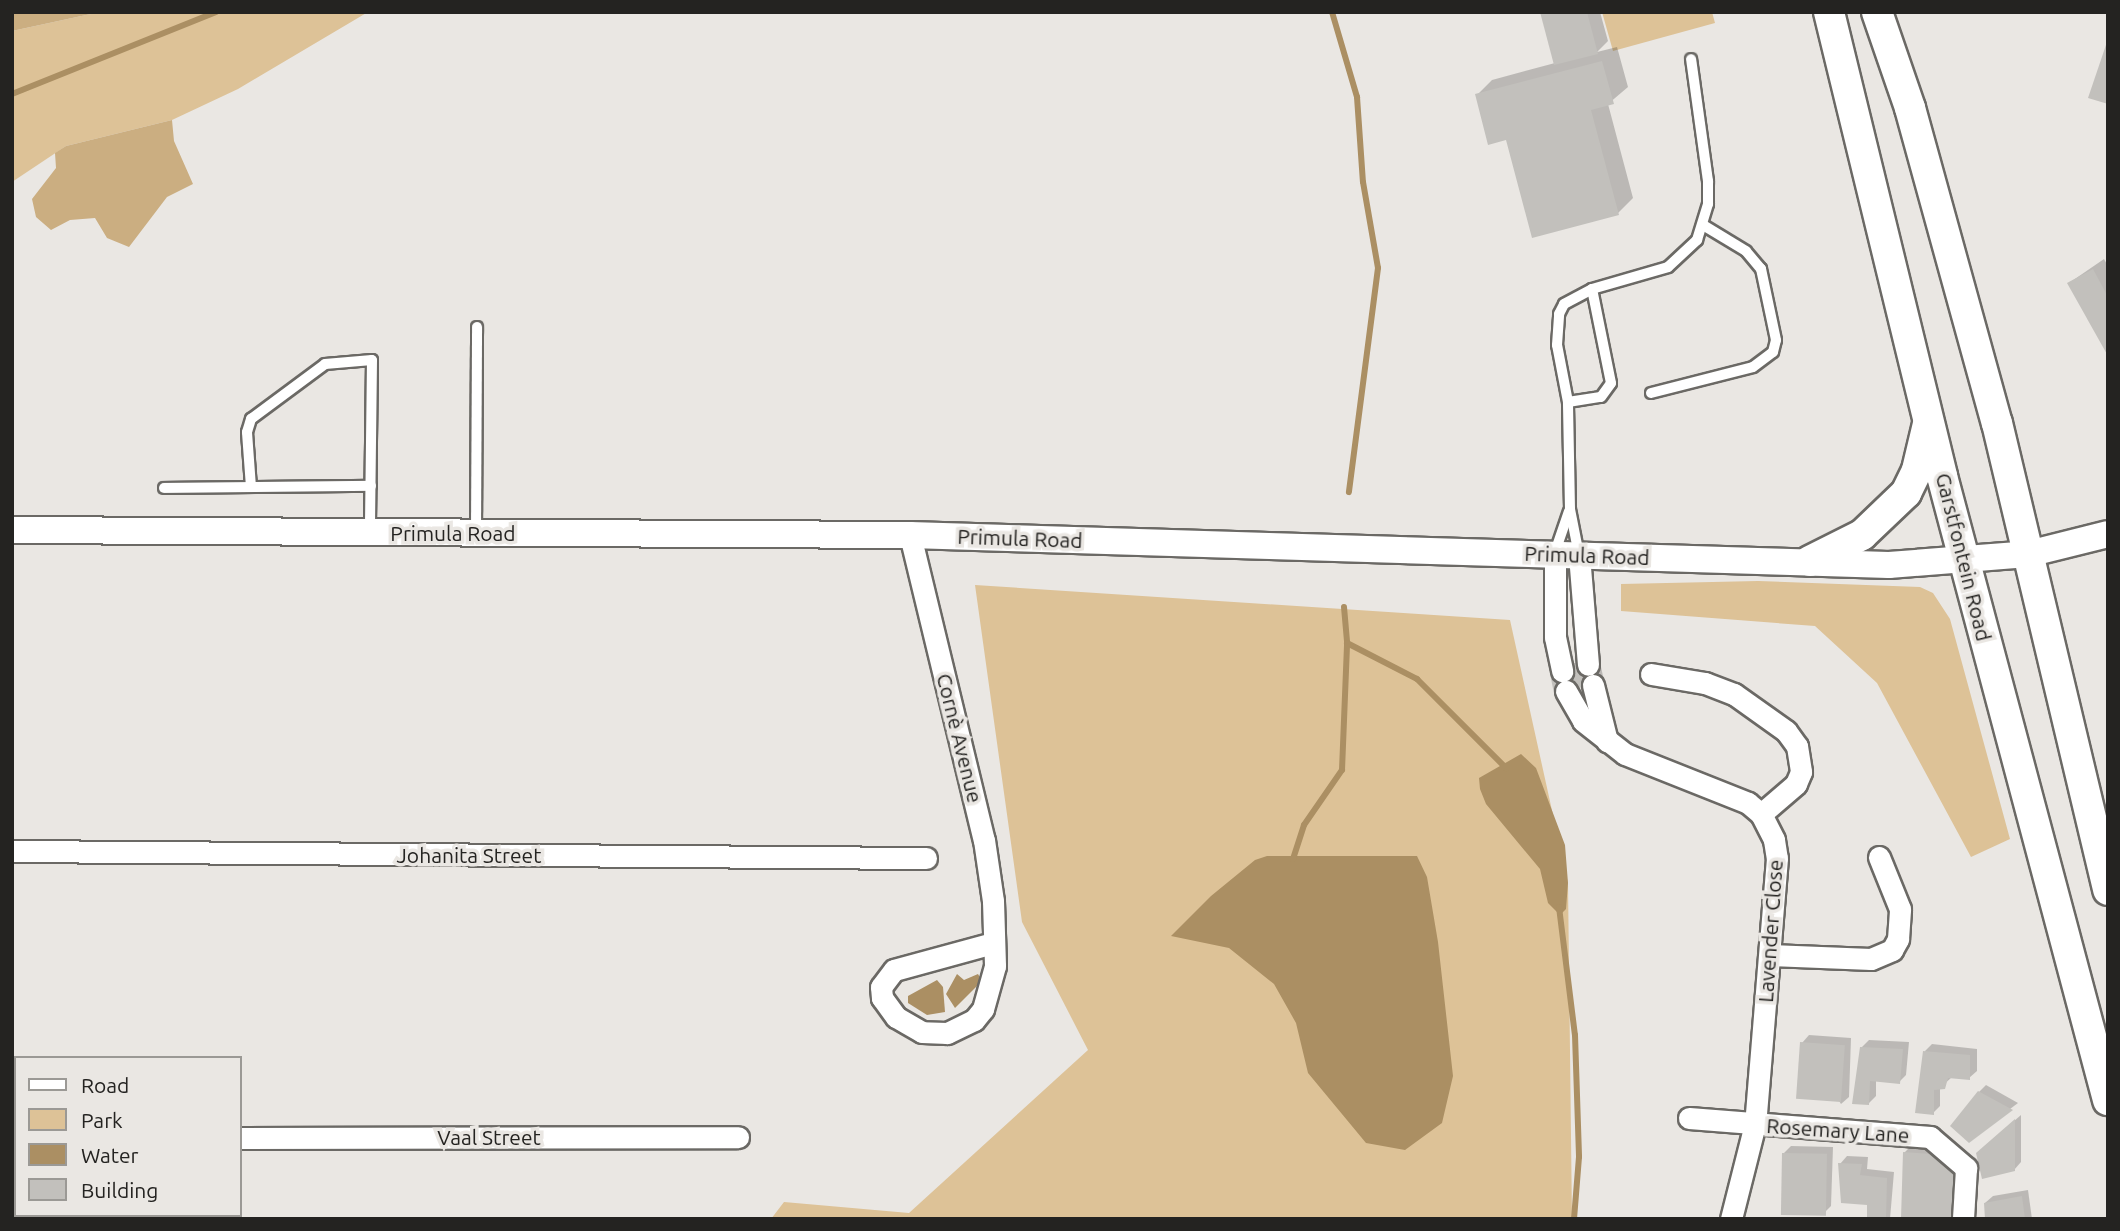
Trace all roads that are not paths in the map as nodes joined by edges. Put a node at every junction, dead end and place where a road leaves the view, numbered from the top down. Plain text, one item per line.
1 (1829, 12) edge
2 (1877, 12) edge
3 (1691, 60) dead end
4 (1703, 225) junction
5 (1592, 289) junction
6 (477, 327) dead end
7 (1651, 393) dead end
8 (1568, 402) junction
9 (1929, 418) junction
10 (371, 486) junction
11 (251, 487) junction
12 (164, 488) dead end
13 (1570, 509) junction
14 (12, 530) edge
15 (370, 533) junction
16 (476, 533) junction
17 (2108, 534) edge
18 (911, 535) junction
19 (2028, 554) junction
20 (1567, 555) junction
21 (1810, 561) junction
22 (1965, 562) junction
23 (1554, 617) junction
24 (1582, 617) junction
25 (1651, 674) dead end
26 (1607, 741) junction
27 (1761, 814) junction
28 (12, 851) edge
29 (1879, 857) dead end
30 (926, 858) dead end
31 (2108, 890) edge
32 (993, 943) junction
33 (1770, 956) junction
34 (2108, 1100) edge
35 (1689, 1118) dead end
36 (1755, 1124) junction
37 (738, 1137) dead end
38 (242, 1138) edge
39 (1731, 1219) edge
40 (1963, 1219) edge

1 - 9 main road, Garstfontein Road
2 - 19 main road
3 - 4 lane
4 - 5 lane
4 - 7 lane
5 - 8 lane
5 - 8 lane
6 - 16 lane
8 - 13 lane
9 - 21 main road
9 - 22 main road, Garstfontein Road
10 - 11 lane
10 - 11 lane
10 - 15 lane
11 - 12 lane
13 - 20 lane
13 - 20 lane
14 - 15 street, Primula Road
15 - 16 street, Primula Road
16 - 18 street, Primula Road
17 - 19 street, Primula Road
18 - 20 street, Primula Road
18 - 32 street, Cornè Avenue
19 - 22 street, Primula Road
19 - 31 main road
20 - 21 street, Primula Road
20 - 23 street
20 - 24 street
21 - 22 street, Primula Road
22 - 34 main road, Garstfontein Road
23 - 24 lane
23 - 26 street
24 - 26 street
25 - 27 street
26 - 27 street
27 - 33 street, Lavender Close
28 - 30 street, Johanita Street
29 - 33 street
32 - 32 street, Cornè Avenue
33 - 36 street, Lavender Close
35 - 36 street, Rosemary Lane
36 - 39 street, Lavender Close
36 - 40 street, Rosemary Lane
37 - 38 street, Vaal Street

